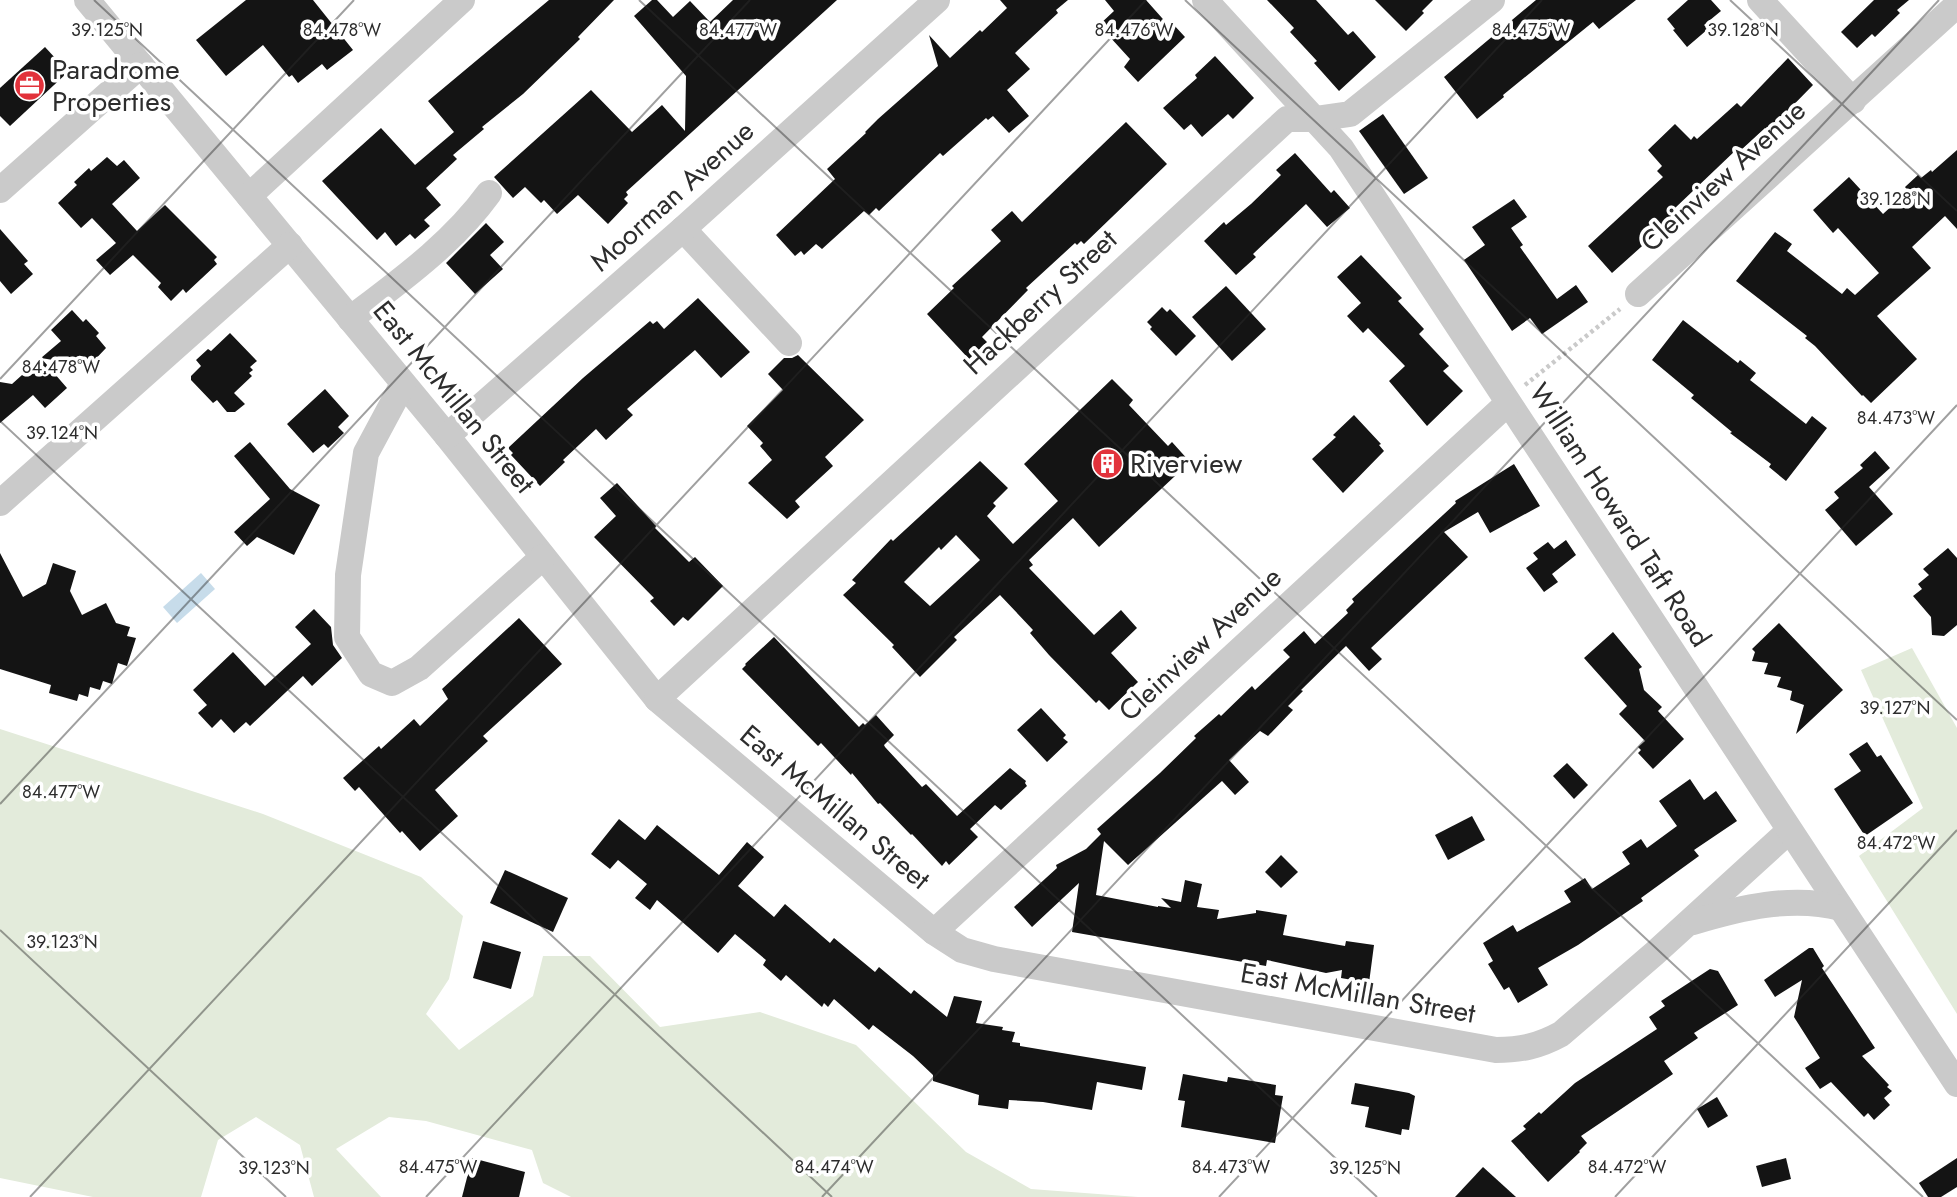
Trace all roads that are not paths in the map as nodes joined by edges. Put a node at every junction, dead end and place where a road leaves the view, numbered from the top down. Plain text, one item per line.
1 (87, 0) edge
2 (462, 0) edge
3 (937, 0) edge
4 (1205, 0) edge
5 (1492, 0) edge
6 (1760, 0) edge
7 (1957, 5) edge
8 (141, 65) junction
9 (1853, 101) junction
10 (1315, 119) junction
11 (0, 190) edge
12 (489, 193) dead end
13 (249, 196) junction
14 (683, 229) junction
15 (290, 245) junction
16 (1639, 294) road end
17 (350, 319) junction
18 (789, 343) dead end
19 (404, 384) junction
20 (1516, 394) junction
21 (447, 436) junction
22 (0, 503) edge
23 (547, 563) junction
24 (441, 668) dead end
25 (657, 699) junction
26 (1789, 831) junction
27 (1840, 908) junction
28 (1688, 923) junction
29 (934, 932) junction
30 (1957, 1084) edge

1 - 8 street, East McMillan Street
2 - 13 street
3 - 14 street, Moorman Avenue
4 - 10 street, William Howard Taft Road
5 - 10 street, Hackberry Street
6 - 9 street
7 - 9 street, Cleinview Avenue
8 - 11 street
8 - 13 street, East McMillan Street
9 - 16 street, Cleinview Avenue
10 - 20 street, William Howard Taft Road
10 - 25 street, Hackberry Street
12 - 17 street
13 - 15 street, East McMillan Street
14 - 18 street
14 - 21 street, Moorman Avenue
15 - 17 street, East McMillan Street
15 - 22 street
17 - 19 street, East McMillan Street
19 - 21 street, East McMillan Street
19 - 23 street
20 - 26 street, William Howard Taft Road
20 - 29 street, Cleinview Avenue
21 - 23 street, East McMillan Street
23 - 24 street
23 - 25 street, East McMillan Street
25 - 29 street, East McMillan Street
26 - 27 street, William Howard Taft Road
26 - 28 street, East McMillan Street
27 - 28 street
27 - 30 street, William Howard Taft Road
28 - 29 street, East McMillan Street

